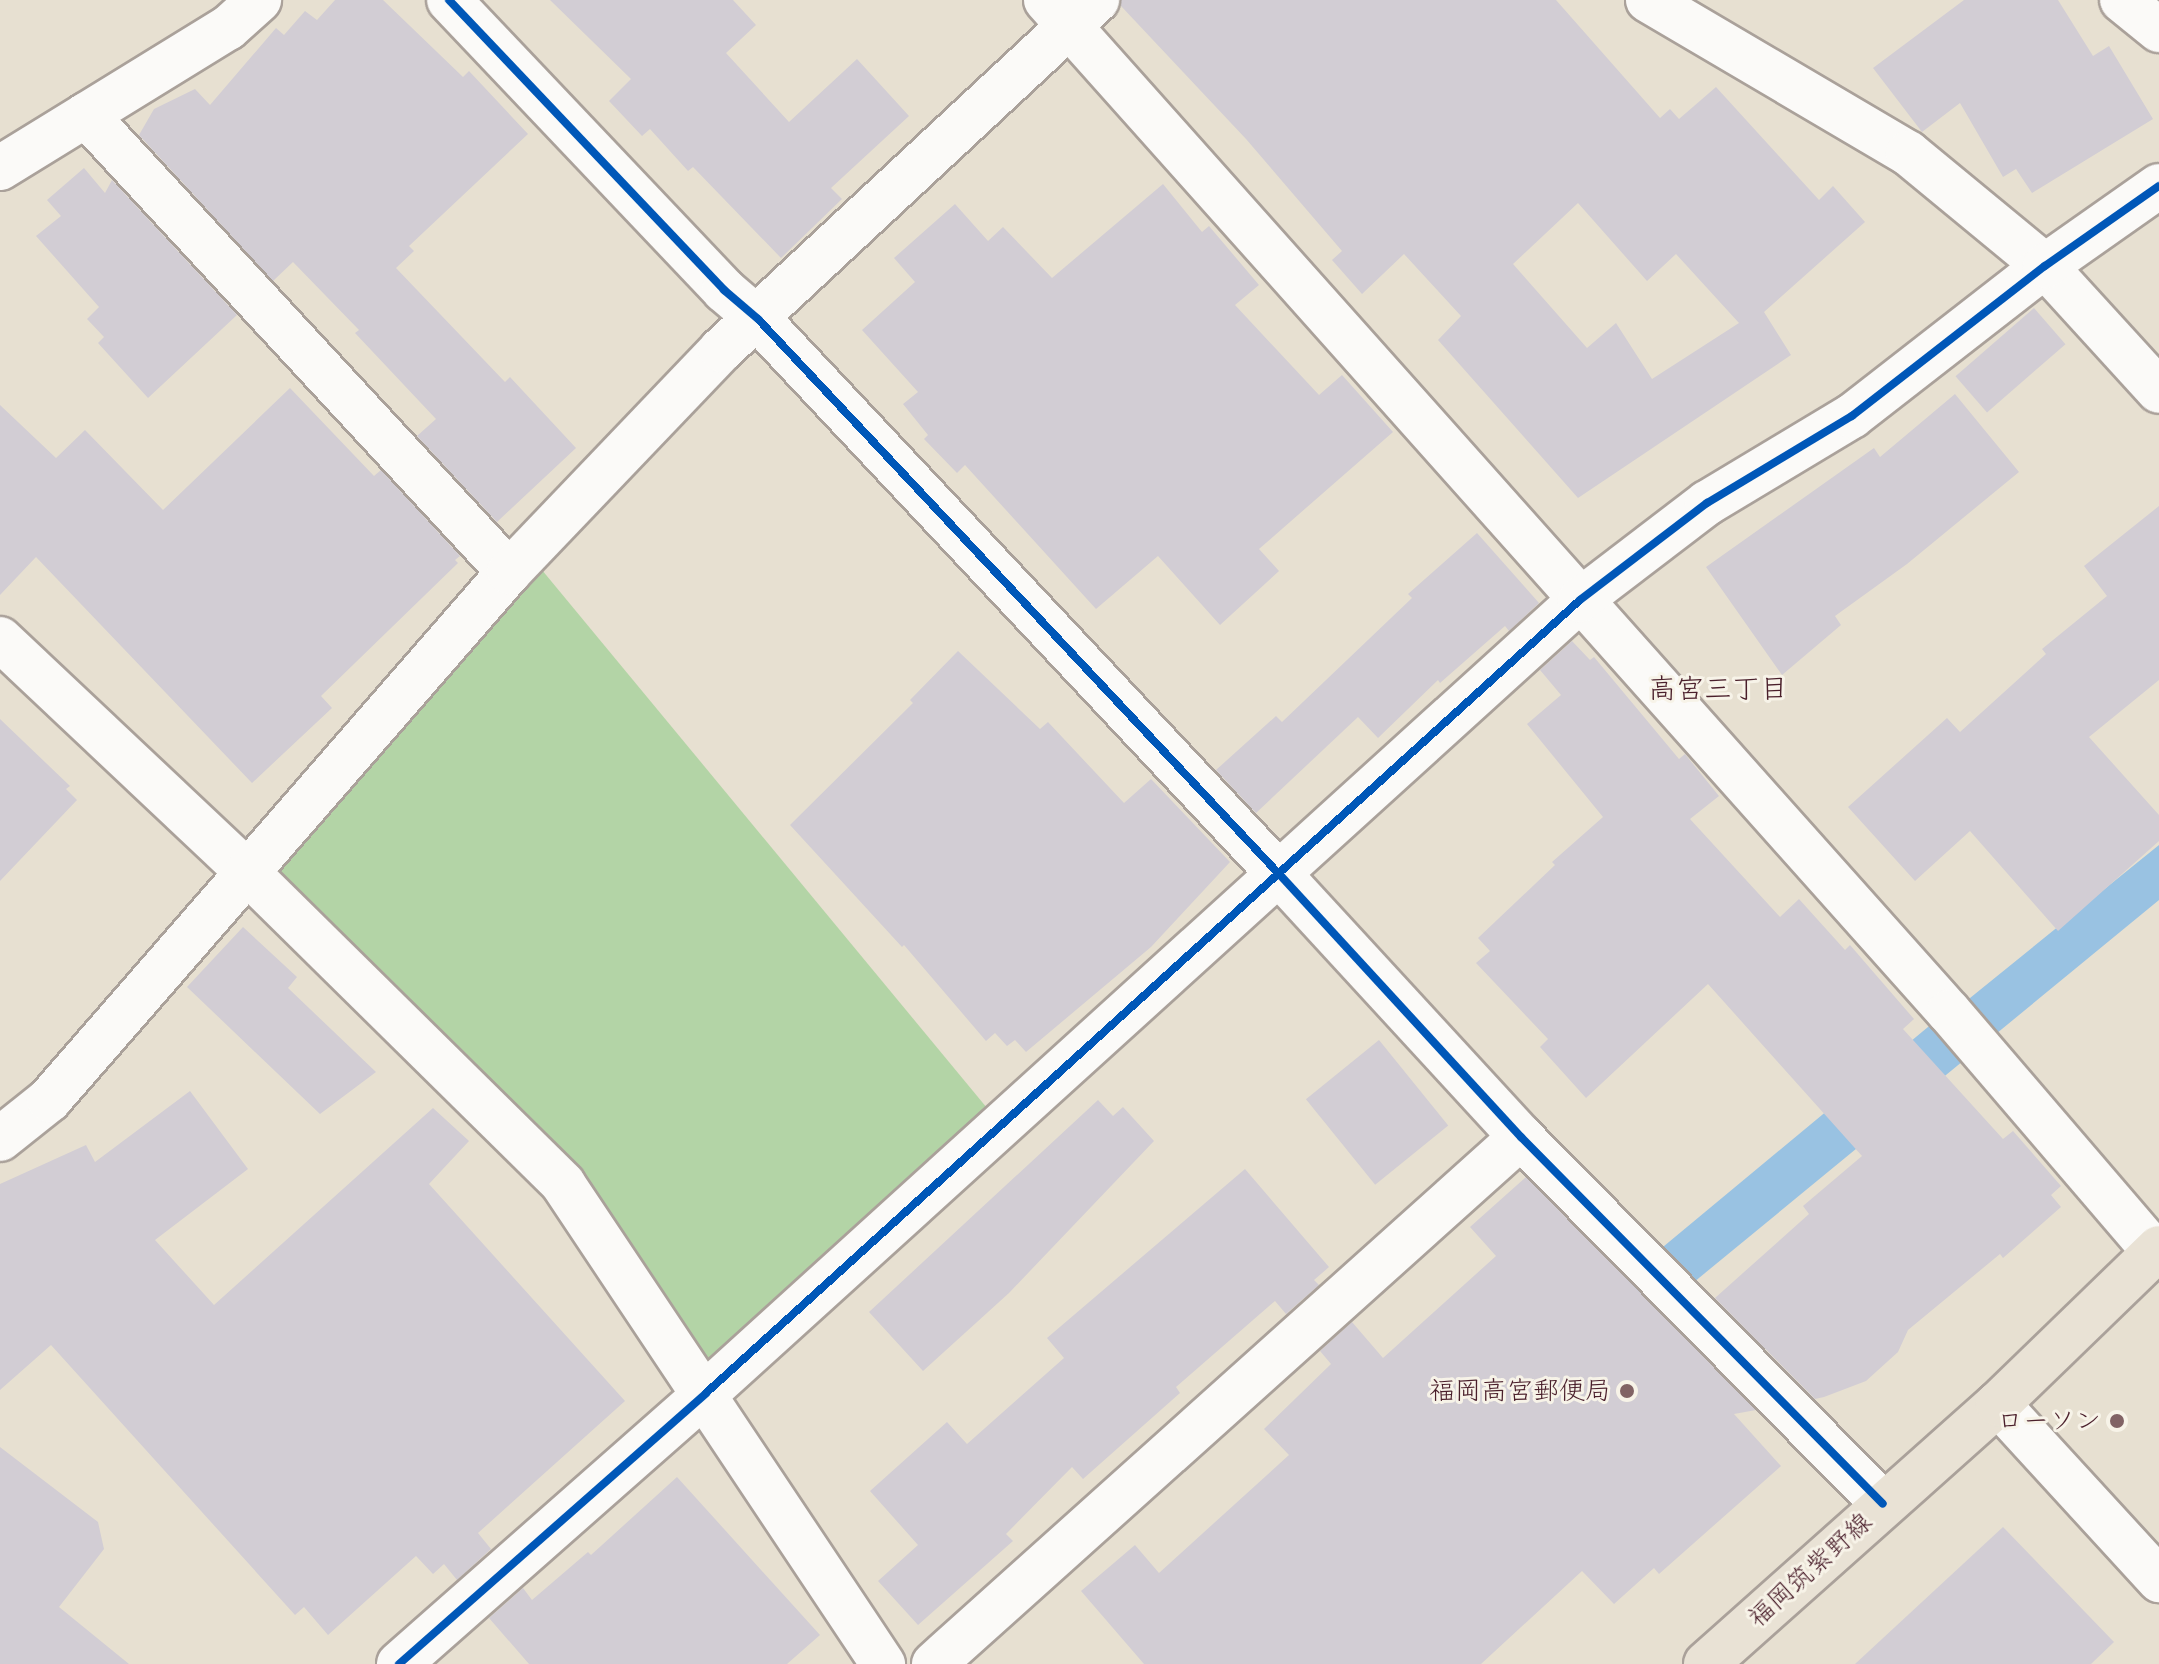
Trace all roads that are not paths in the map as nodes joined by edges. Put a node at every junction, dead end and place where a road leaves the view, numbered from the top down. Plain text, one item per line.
1 (259, 0) edge
2 (449, 0) edge
3 (1648, 0) edge
4 (2122, 0) edge
5 (1071, 8) edge
6 (2159, 30) edge
7 (86, 115) junction
8 (0, 168) edge
9 (2159, 186) edge
10 (2045, 266) junction
11 (758, 319) junction
12 (2159, 391) edge
13 (509, 572) junction
14 (1580, 600) junction
15 (5, 653) edge
16 (247, 872) junction
17 (1280, 875) junction
18 (1521, 1137) junction
19 (0, 1139) edge
20 (2157, 1250) edge
21 (706, 1393) junction
22 (1998, 1404) junction
23 (1883, 1504) junction
24 (2159, 1580) edge
25 (399, 1664) edge
26 (883, 1664) edge
27 (934, 1664) edge
28 (1706, 1664) edge

1 - 7 street
2 - 11 street
3 - 10 street
4 - 6 street
5 - 11 street
5 - 14 street
7 - 8 street
7 - 13 street
9 - 10 street
10 - 12 street
10 - 14 street
11 - 13 street
11 - 17 street
13 - 16 street
14 - 17 street
14 - 20 street
15 - 16 street
16 - 19 street
16 - 21 street
17 - 18 street
17 - 21 street
18 - 23 street
18 - 27 street
20 - 22 main road, 福岡筑紫野線
21 - 25 street
21 - 26 street
22 - 23 main road, 福岡筑紫野線
22 - 24 street
23 - 28 main road, 福岡筑紫野線

